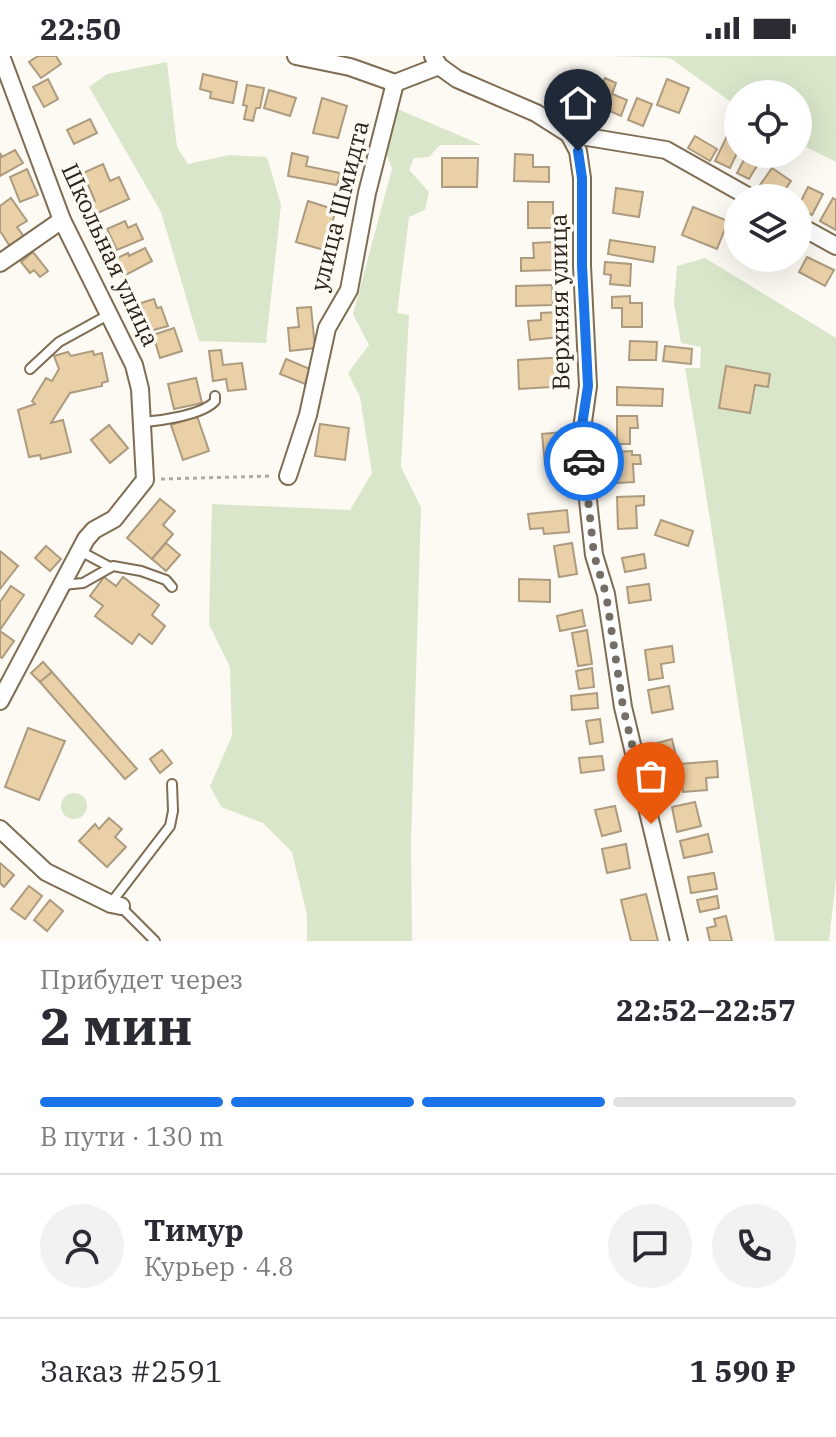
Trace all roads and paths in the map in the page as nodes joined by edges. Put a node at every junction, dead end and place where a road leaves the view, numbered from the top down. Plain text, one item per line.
1 (1, 56) edge
2 (296, 56) edge
3 (436, 61) edge
4 (395, 83) junction
5 (569, 134) junction
6 (726, 184) edge
7 (62, 220) junction
8 (812, 233) edge
9 (836, 246) edge
10 (0, 263) edge
11 (109, 315) junction
12 (30, 369) dead end
13 (215, 396) dead end
14 (142, 422) junction
15 (288, 476) joint
16 (145, 480) junction
17 (79, 551) junction
18 (110, 567) junction
19 (61, 585) junction
20 (172, 587) dead end
21 (0, 701) edge
22 (172, 784) dead end
23 (0, 829) edge
24 (116, 905) junction
25 (155, 941) edge
26 (679, 941) edge

1 - 7 street, Школьная улица
2 - 4 street
3 - 4 street
3 - 5 street
4 - 15 street, улица Шмидта
5 - 6 street
5 - 26 street, Верхняя улица
7 - 10 street
7 - 11 street, Школьная улица
8 - 9 street
11 - 12 lane
11 - 14 street, Школьная улица
13 - 14 lane
14 - 16 street, Школьная улица
15 - 16 path
16 - 17 street
17 - 18 lane
17 - 19 street
18 - 19 lane
18 - 20 lane
19 - 21 street
22 - 24 lane
23 - 24 street
24 - 25 lane

